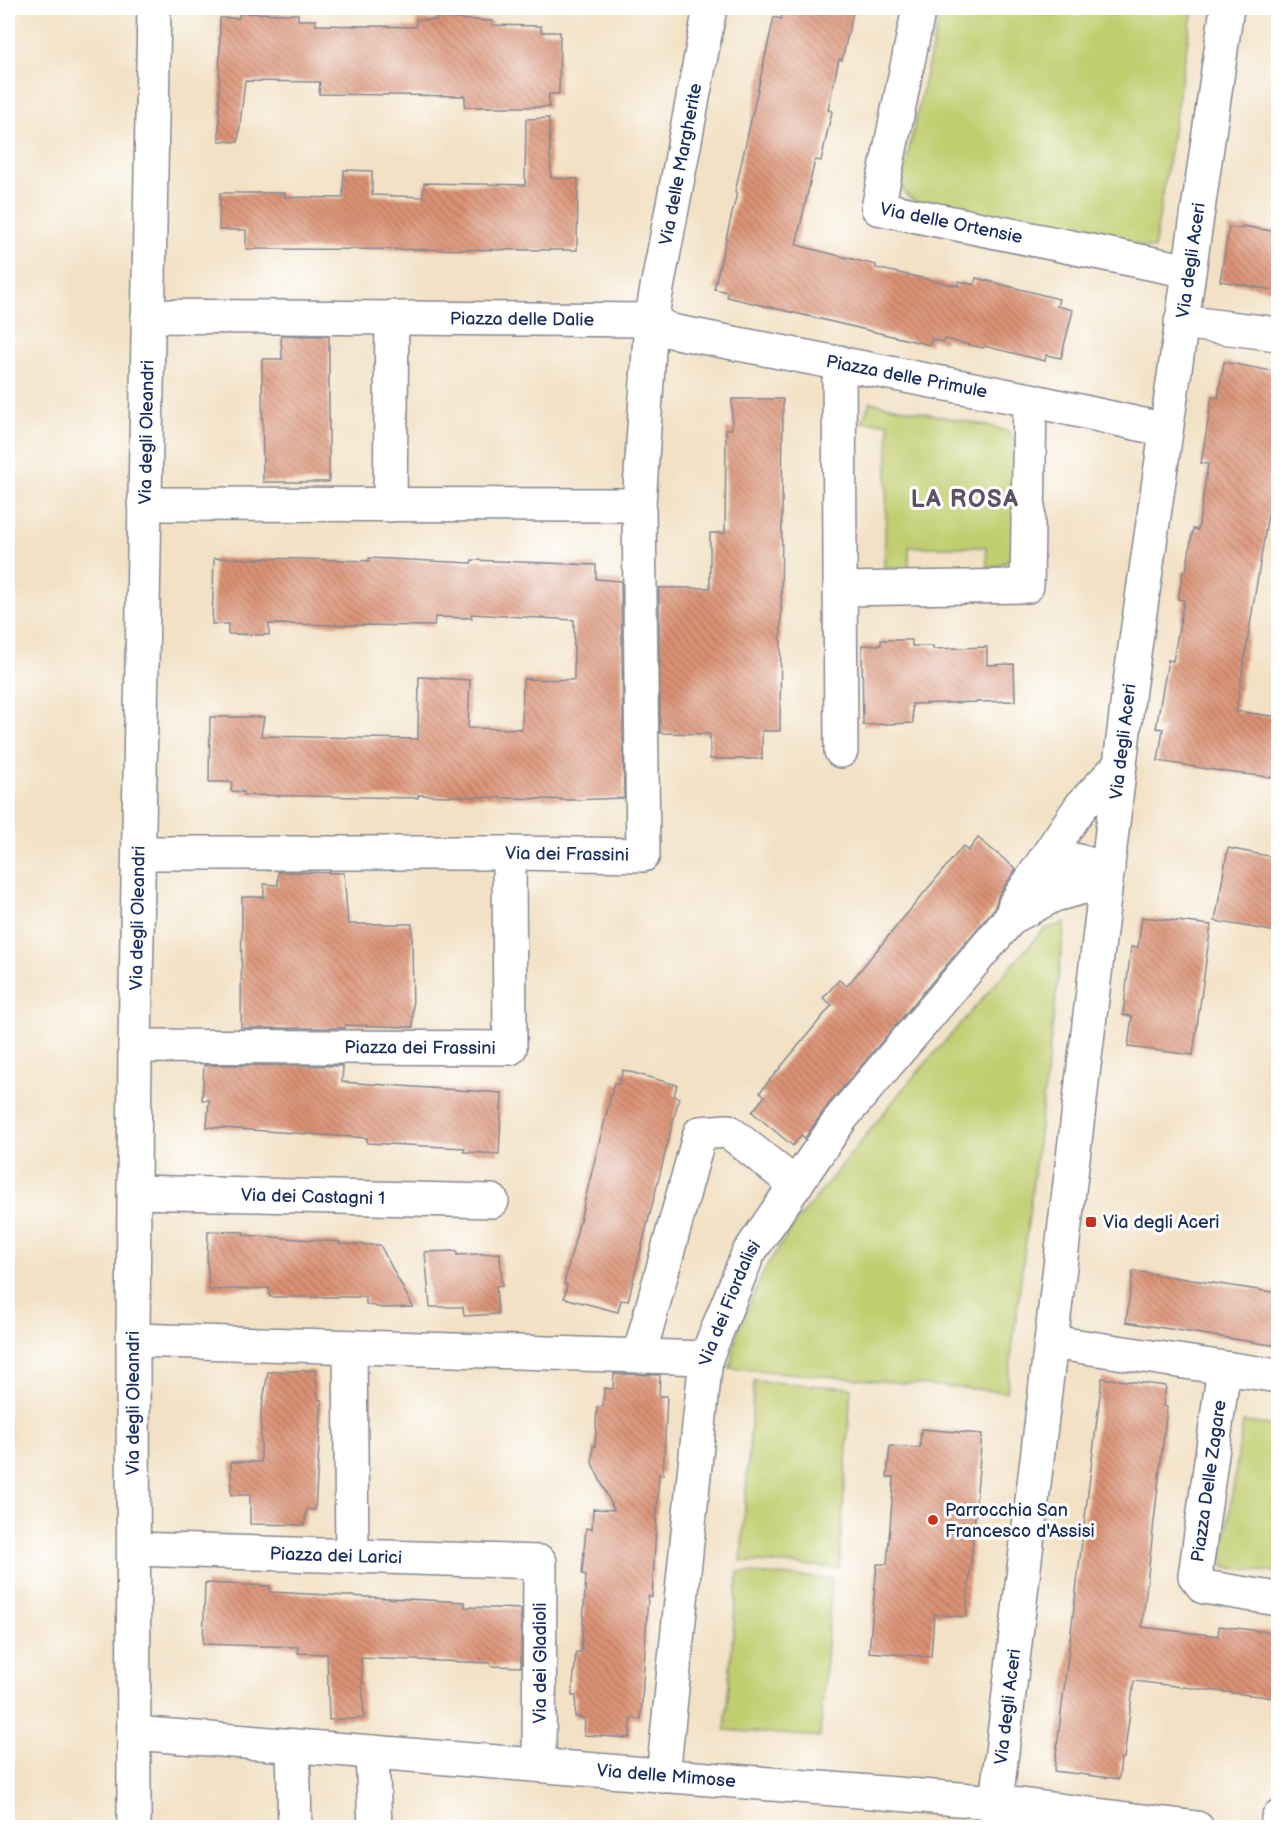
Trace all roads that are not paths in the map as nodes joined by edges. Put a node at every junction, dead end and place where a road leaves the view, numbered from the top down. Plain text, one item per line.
1 (154, 8) edge
2 (710, 8) edge
3 (919, 8) edge
4 (1227, 8) edge
5 (1189, 271) junction
6 (148, 316) junction
7 (392, 318) junction
8 (651, 320) junction
9 (1181, 322) junction
10 (1278, 334) edge
11 (839, 362) junction
12 (1030, 400) junction
13 (1166, 430) junction
14 (144, 504) junction
15 (390, 505) junction
16 (639, 505) junction
17 (840, 589) junction
18 (842, 751) dead end
19 (1120, 765) junction
20 (139, 853) junction
21 (509, 853) junction
22 (1036, 873) junction
23 (1107, 875) junction
24 (1011, 918) junction
25 (135, 1046) junction
26 (796, 1185) junction
27 (135, 1192) junction
28 (492, 1200) dead end
29 (133, 1340) junction
30 (1051, 1342) junction
31 (350, 1347) junction
32 (639, 1356) junction
33 (706, 1358) junction
34 (1224, 1368) junction
35 (1278, 1376) edge
36 (134, 1549) junction
37 (352, 1556) junction
38 (540, 1562) joint
39 (1278, 1599) edge
40 (134, 1733) junction
41 (293, 1746) junction
42 (372, 1752) junction
43 (539, 1765) junction
44 (663, 1776) junction
45 (996, 1815) edge
46 (1278, 1818) edge
47 (1133, 1823) edge
48 (134, 1827) edge
49 (295, 1827) edge
50 (375, 1827) edge
51 (1197, 1827) edge
52 (1277, 1827) edge

1 - 6 street, Via degli Oleandri
2 - 8 street, Via delle Margherite
3 - 5 street, Via delle Ortensie
4 - 5 street, Via degli Aceri
5 - 9 street, Via degli Aceri
6 - 7 street, Piazza delle Dalie
6 - 14 street, Via degli Oleandri
7 - 8 street, Piazza delle Dalie
7 - 15 street
8 - 11 street, Piazza delle Primule
8 - 16 street, Via delle Margherite
9 - 10 street
9 - 13 street, Via degli Aceri
11 - 12 street, Piazza delle Primule
11 - 17 street
12 - 13 street, Piazza delle Primule
12 - 17 street
13 - 19 street, Via degli Aceri
14 - 15 street
14 - 20 street, Via degli Oleandri
15 - 16 street
16 - 21 street, Via dei Frassini
17 - 18 street
19 - 22 street, Via dei Fiordalisi
19 - 23 street, Via degli Aceri
20 - 21 street, Via dei Frassini
20 - 25 street, Via degli Oleandri
21 - 25 street, Piazza dei Frassini
22 - 23 street
22 - 24 street, Via dei Fiordalisi
23 - 24 street, Via dei Fiordalisi
23 - 30 street, Via degli Aceri
24 - 26 street, Via dei Fiordalisi
25 - 27 street, Via degli Oleandri
26 - 32 street
26 - 33 street, Via dei Fiordalisi
27 - 28 street, Via dei Castagni 1
27 - 29 street, Via degli Oleandri
29 - 31 street
29 - 36 street, Via degli Oleandri
30 - 34 street
30 - 45 street, Via degli Aceri
31 - 32 street
31 - 37 street
32 - 33 street
33 - 44 street, Via dei Fiordalisi
34 - 35 street
34 - 39 street, Piazza Delle Zagare
36 - 37 street, Piazza dei Larici
36 - 40 street, Via degli Oleandri
37 - 38 street, Piazza dei Larici
38 - 43 street, Via dei Gladioli
40 - 41 street, Via delle Mimose
40 - 48 street, Via degli Oleandri
41 - 42 street, Via delle Mimose
41 - 49 street
42 - 43 street, Via delle Mimose
42 - 50 street
43 - 44 street, Via delle Mimose
44 - 45 street, Via delle Mimose
45 - 47 street, Via delle Mimose
46 - 52 street
47 - 51 street, Via delle Mimose

